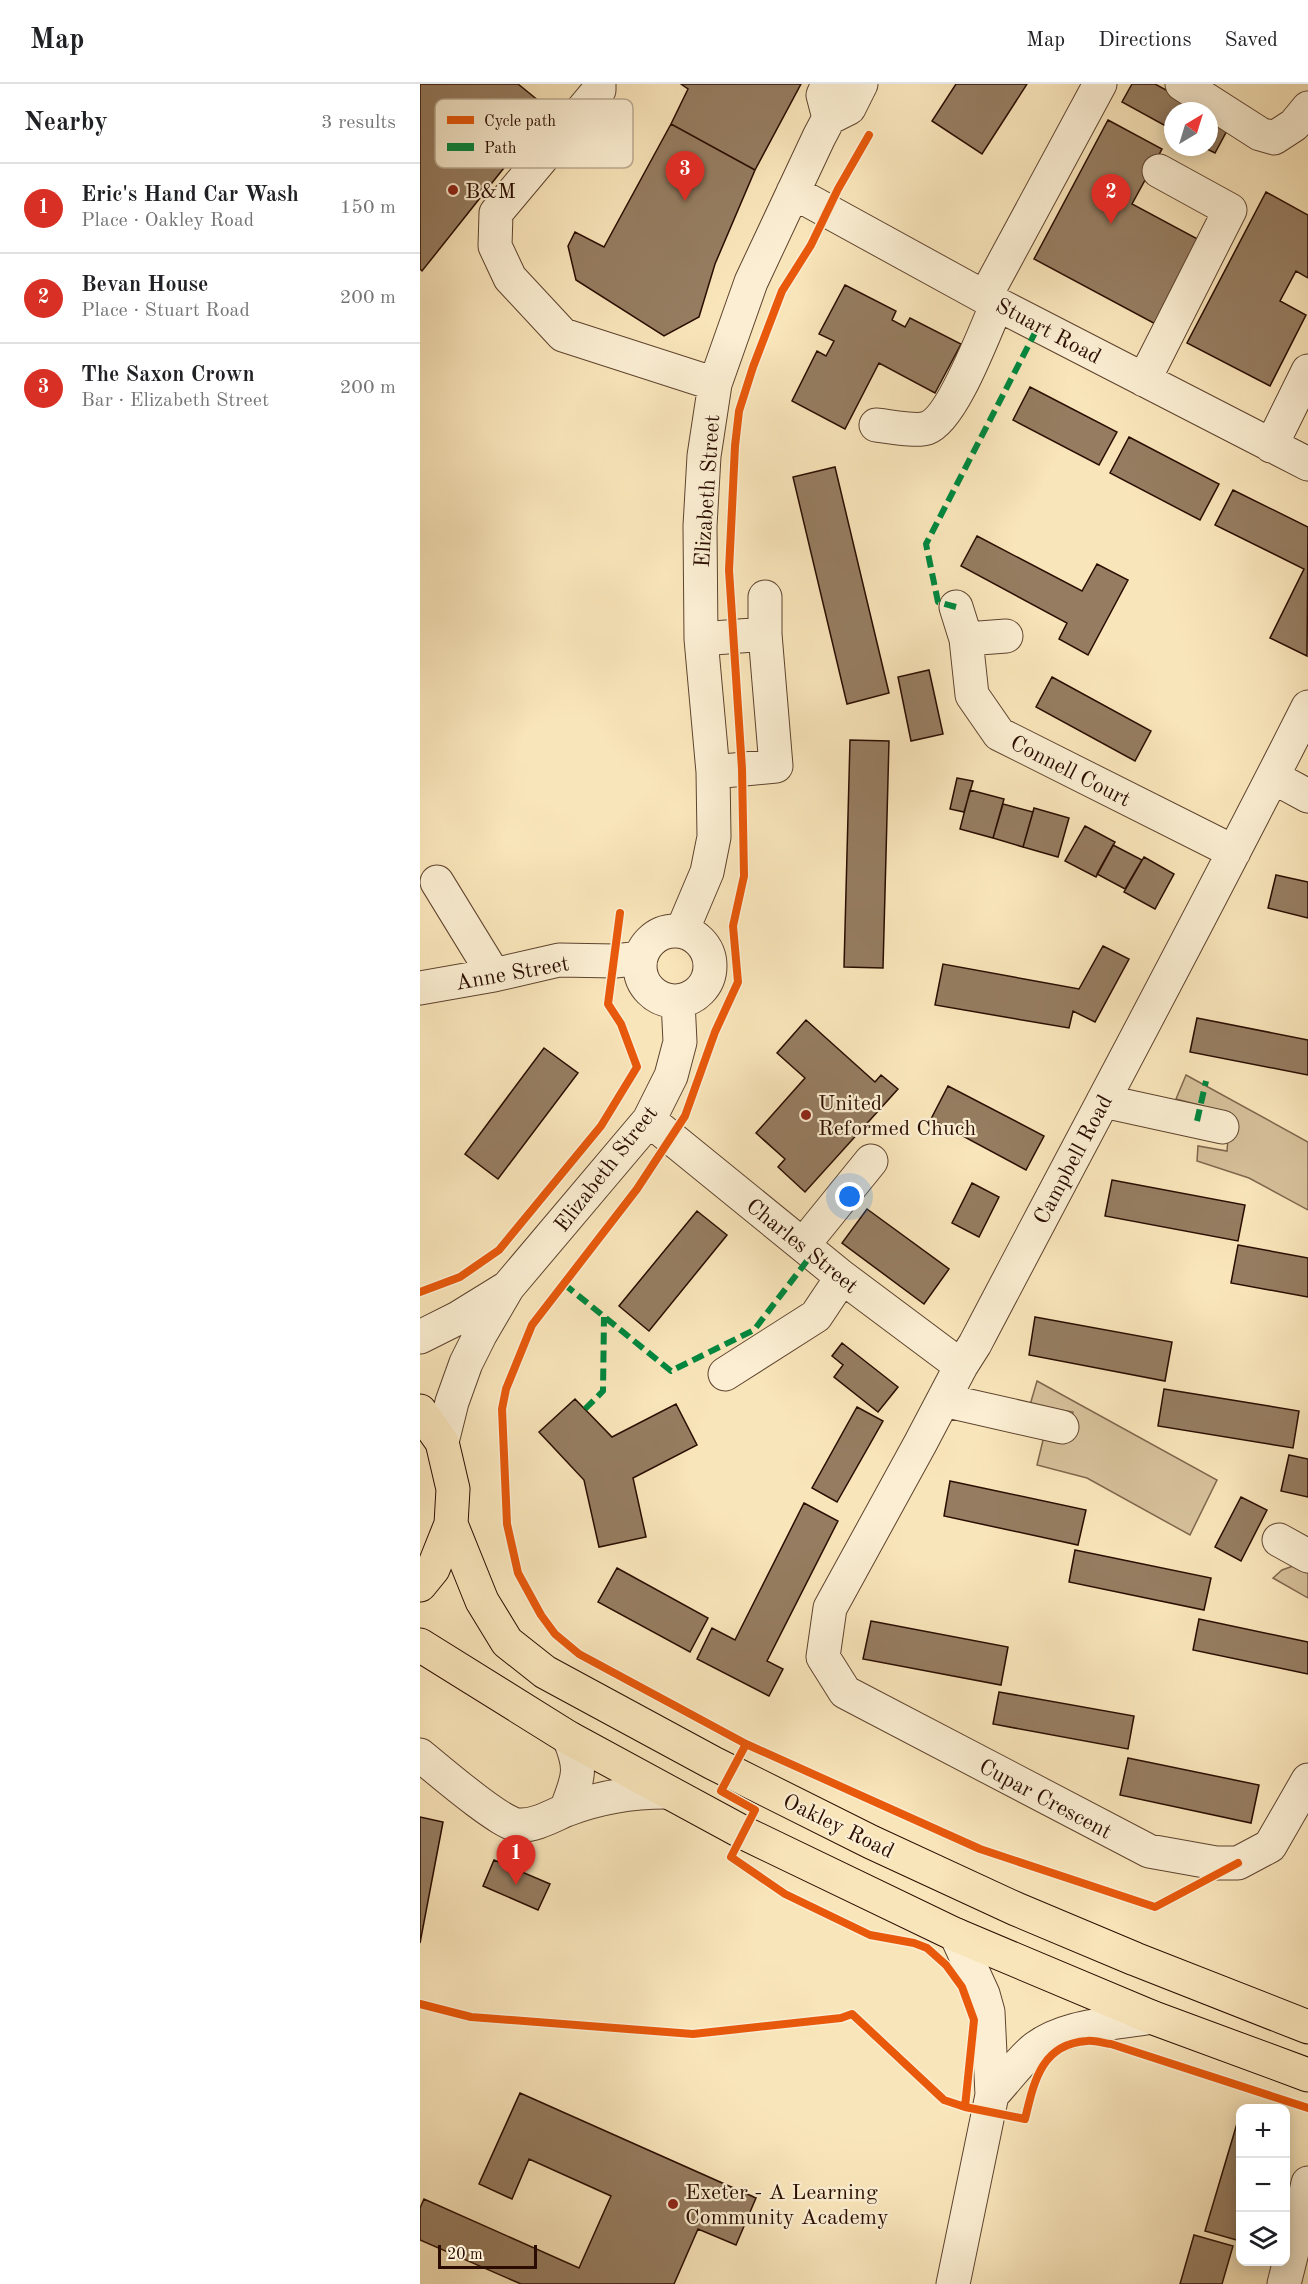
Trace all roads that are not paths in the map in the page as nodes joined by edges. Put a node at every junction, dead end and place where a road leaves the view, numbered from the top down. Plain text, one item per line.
1 (599, 84) edge
2 (828, 84) edge
3 (861, 84) edge
4 (1100, 84) edge
5 (1182, 84) edge
6 (591, 99) edge
7 (1308, 108) edge
8 (829, 118) junction
9 (534, 168) edge
10 (1159, 171) dead end
11 (793, 192) junction
12 (991, 300) junction
13 (1308, 371) edge
14 (1144, 380) junction
15 (715, 384) junction
16 (876, 425) dead end
17 (1271, 446) junction
18 (1308, 464) edge
19 (765, 597) dead end
20 (956, 606) dead end
21 (765, 634) junction
22 (1006, 636) dead end
23 (701, 639) junction
24 (966, 639) junction
25 (1308, 707) edge
26 (713, 772) junction
27 (1273, 777) junction
28 (1308, 796) edge
29 (1234, 852) junction
30 (437, 882) dead end
31 (682, 931) junction
32 (641, 958) junction
33 (494, 975) junction
34 (420, 988) edge
35 (678, 1001) junction
36 (1103, 1101) junction
37 (649, 1120) junction
38 (1222, 1127) dead end
39 (871, 1161) dead end
40 (802, 1245) junction
41 (842, 1277) junction
42 (508, 1287) junction
43 (420, 1336) edge
44 (961, 1366) junction
45 (725, 1374) dead end
46 (943, 1400) junction
47 (420, 1411) edge
48 (1062, 1427) dead end
49 (442, 1442) junction
50 (451, 1524) junction
51 (1279, 1540) dead end
52 (1308, 1556) edge
53 (420, 1585) edge
54 (830, 1608) joint
55 (420, 1645) edge
56 (569, 1738) junction
57 (420, 1755) edge
58 (1308, 1780) edge
59 (666, 1792) junction
60 (566, 1810) junction
61 (956, 1935) junction
62 (1151, 2017) junction
63 (1308, 2027) edge
64 (1308, 2075) edge
65 (992, 2095) junction
66 (1308, 2182) edge
67 (1303, 2230) edge
68 (953, 2284) edge
69 (1284, 2284) edge

1 - 6 street
2 - 8 street
3 - 8 street, Elizabeth Street
4 - 12 street
5 - 7 street
8 - 11 street, Elizabeth Street
9 - 15 street
10 - 14 street
11 - 12 street, Stuart Road
11 - 15 street, Elizabeth Street
12 - 14 street, Stuart Road
12 - 16 street
13 - 17 street
14 - 17 street, Stuart Road
15 - 23 street, Elizabeth Street
17 - 18 street, Stuart Road
19 - 21 street
20 - 24 street, Connell Court
21 - 23 street
21 - 26 street
22 - 24 street
23 - 26 street, Elizabeth Street
24 - 29 street, Connell Court
25 - 27 street, Campbell Road
26 - 31 street, Elizabeth Street
27 - 28 street
27 - 29 street, Campbell Road
29 - 36 street, Campbell Road
30 - 33 street
31 - 32 street
31 - 35 street
32 - 33 street, Anne Street
32 - 35 street
33 - 34 street, Anne Street
35 - 37 street, Elizabeth Street
36 - 38 street
36 - 44 street, Campbell Road
37 - 40 street, Charles Street
37 - 42 street, Elizabeth Street
39 - 40 street
40 - 41 street, Charles Street
41 - 44 street, Charles Street
41 - 45 street
42 - 43 street, Elizabeth Street
42 - 49 street, Elizabeth Street
44 - 46 street, Campbell Road
46 - 48 street
46 - 54 street, Campbell Road
47 - 49 highway
49 - 50 highway
50 - 53 highway
50 - 63 highway, Oakley Road
51 - 52 street
54 - 58 street, Cupar Crescent
55 - 56 highway
56 - 59 highway
56 - 60 street
57 - 60 street
59 - 60 street
59 - 61 highway
61 - 62 highway
61 - 65 street
62 - 64 highway
62 - 65 street
65 - 68 street
66 - 67 street
67 - 69 street

